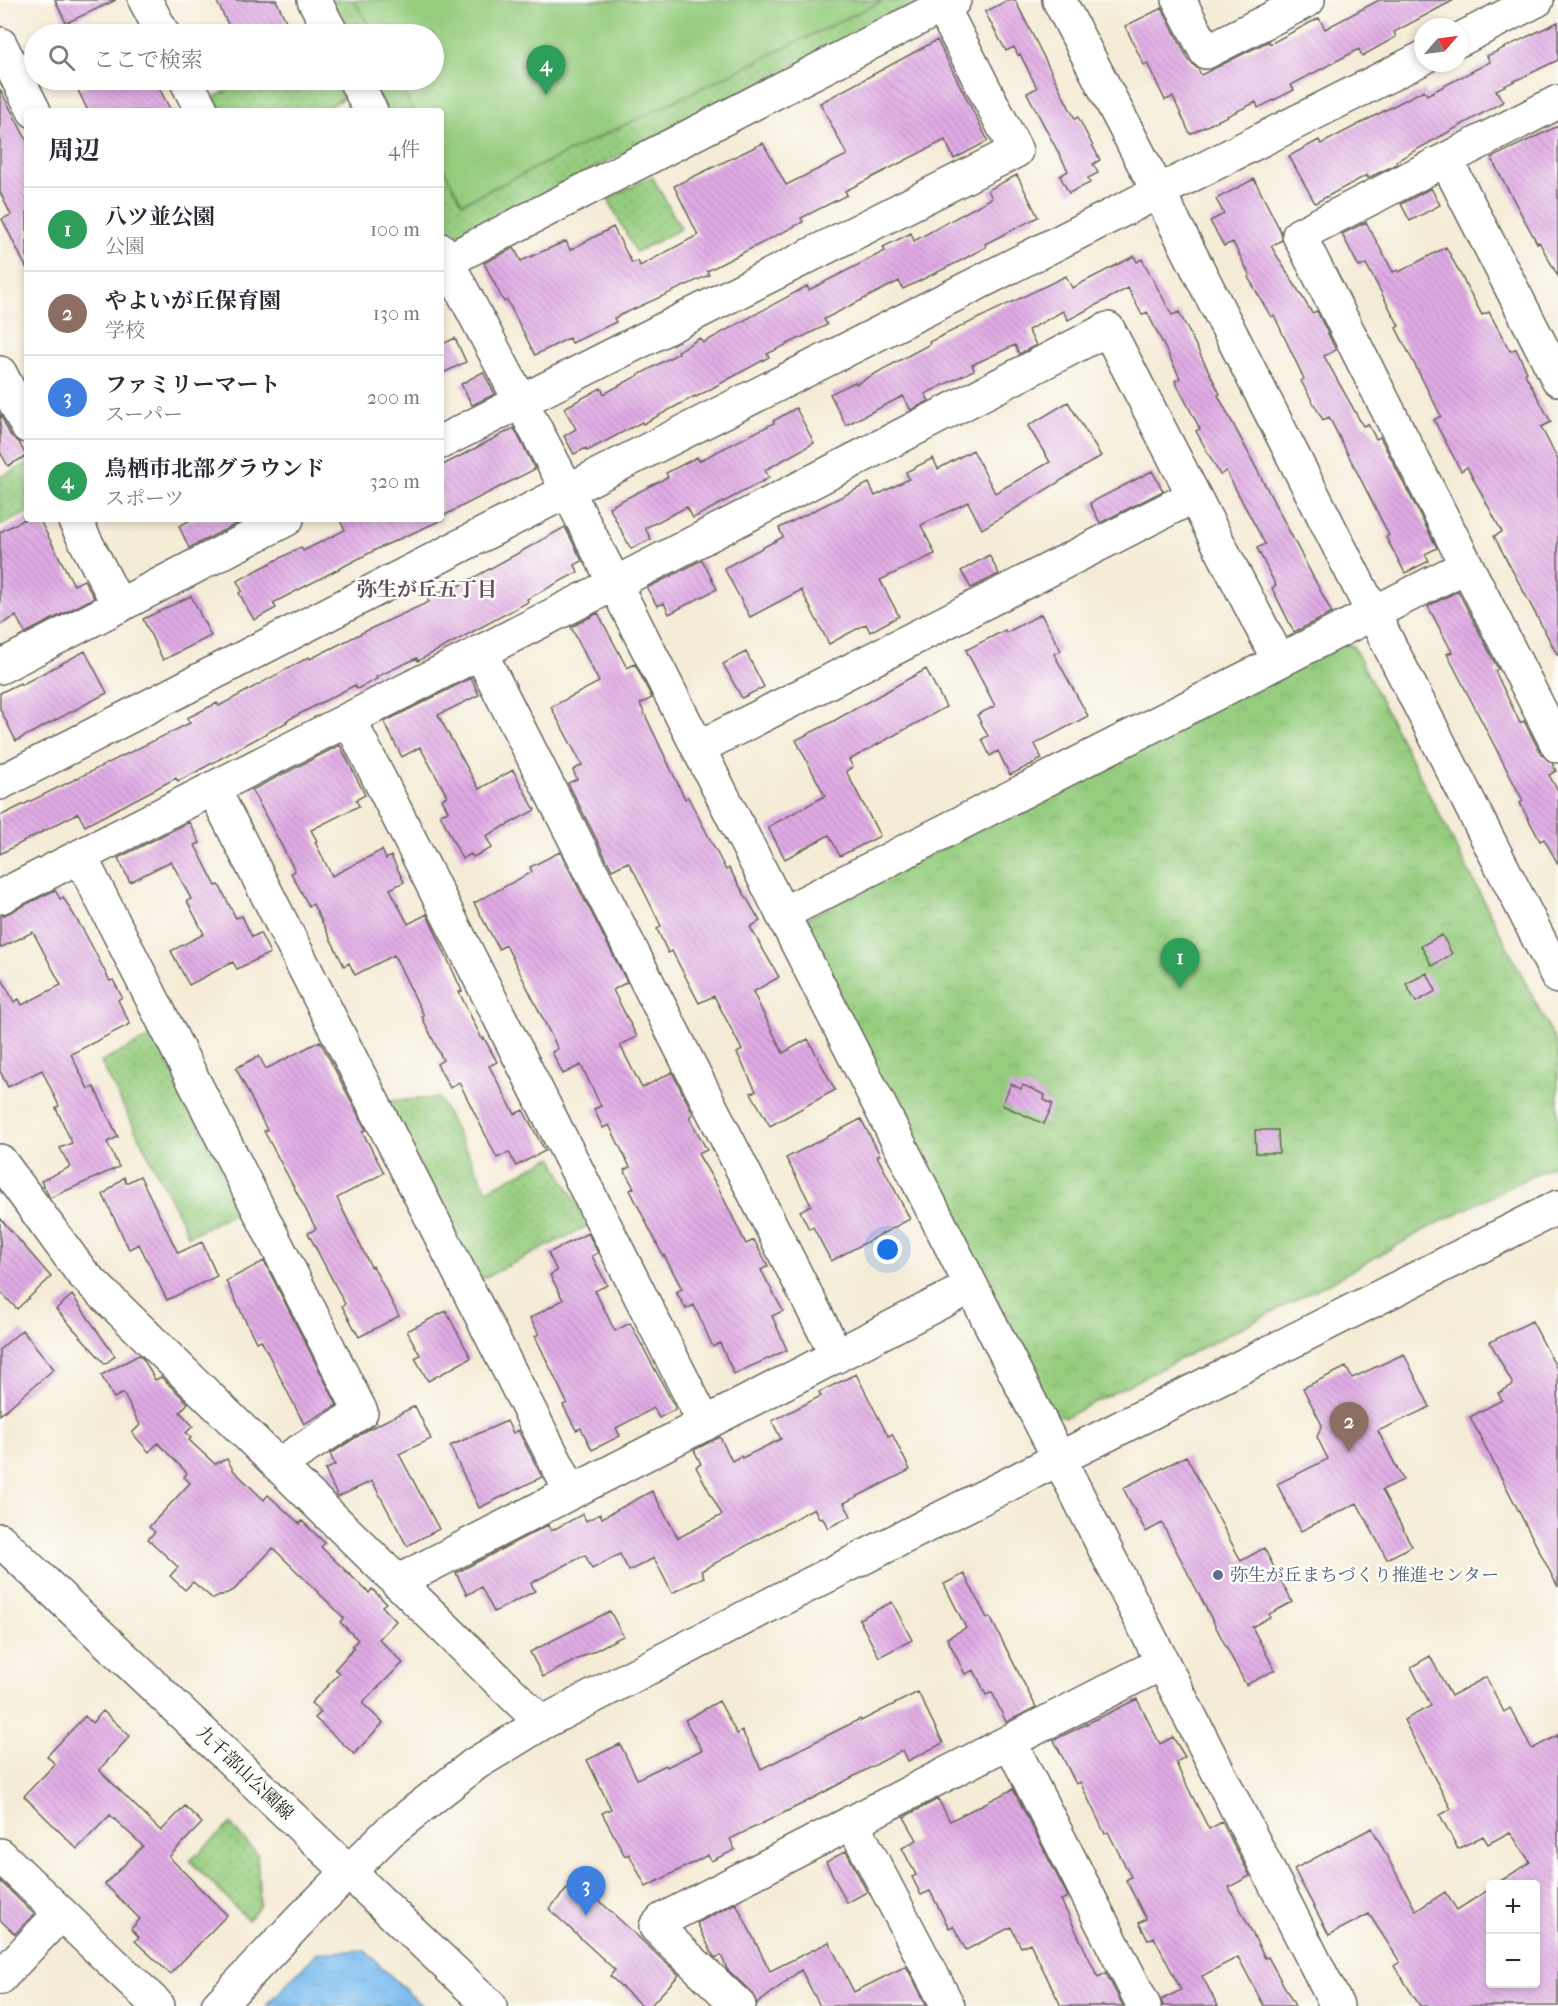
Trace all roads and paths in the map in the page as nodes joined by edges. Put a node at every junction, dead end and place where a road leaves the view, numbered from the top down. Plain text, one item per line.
1 (145, 0) edge
2 (314, 0) edge
3 (1059, 0) edge
4 (1179, 0) edge
5 (1308, 0) edge
6 (1537, 0) edge
7 (948, 3) edge
8 (158, 24) edge
9 (327, 24) edge
10 (1468, 35) edge
11 (0, 44) edge
12 (1414, 63) edge
13 (191, 90) edge
14 (360, 90) edge
15 (1558, 102) edge
16 (32, 108) edge
17 (200, 108) edge
18 (369, 108) edge
19 (1446, 160) junction
20 (1159, 192) junction
21 (444, 256) edge
22 (0, 373) edge
23 (1558, 378) edge
24 (521, 402) junction
25 (24, 420) edge
26 (444, 440) edge
27 (567, 491) junction
28 (1194, 496) junction
29 (76, 522) edge
30 (273, 522) edge
31 (249, 527) edge
32 (1466, 566) junction
33 (614, 584) junction
34 (119, 606) junction
35 (1373, 613) junction
36 (480, 652) junction
37 (1279, 661) junction
38 (0, 667) edge
39 (349, 719) junction
40 (1558, 746) edge
41 (698, 748) junction
42 (0, 783) edge
43 (213, 788) junction
44 (80, 856) junction
45 (0, 897) edge
46 (782, 914) junction
47 (1558, 977) edge
48 (0, 1161) edge
49 (1558, 1207) edge
50 (970, 1287) junction
51 (837, 1356) junction
52 (705, 1424) junction
53 (1058, 1461) junction
54 (278, 1466) junction
55 (571, 1492) junction
56 (0, 1540) edge
57 (397, 1582) junction
58 (1162, 1664) junction
59 (542, 1723) junction
60 (1010, 1742) junction
61 (852, 1822) junction
62 (0, 1855) edge
63 (350, 1872) junction
64 (60, 1914) junction
65 (0, 1978) edge
66 (158, 2006) edge
67 (218, 2006) edge
68 (490, 2006) edge
69 (739, 2006) edge
70 (948, 2006) edge
71 (1144, 2006) edge
72 (1337, 2006) edge

1 - 8 street
2 - 9 street
3 - 20 street
4 - 5 street
6 - 10 street
7 - 21 street
7 - 24 street
11 - 16 street
12 - 20 street
13 - 17 street
14 - 18 street
15 - 19 street
19 - 23 street
19 - 32 street
20 - 27 street
20 - 35 street
21 - 24 street
22 - 25 street
24 - 26 street
24 - 27 street
27 - 33 street
27 - 42 street
28 - 33 street
28 - 37 street
28 - 41 street
29 - 34 street
30 - 31 street
31 - 34 street
32 - 35 street
32 - 40 street
33 - 36 street
33 - 41 street
34 - 38 street
35 - 37 street
35 - 47 street
36 - 39 street
36 - 51 street
37 - 46 street
39 - 43 street
39 - 52 street
41 - 46 street
43 - 44 street
43 - 55 street
44 - 45 street
44 - 54 street
46 - 50 street
48 - 54 street
49 - 53 street
50 - 51 street
50 - 53 street
51 - 52 street
52 - 55 street
53 - 58 street
53 - 59 street
54 - 57 street
55 - 57 street
56 - 63 street, 九千部山公園線
57 - 59 street
58 - 60 street
58 - 72 street
59 - 63 street
60 - 61 street
60 - 71 street
61 - 69 street
61 - 70 street
62 - 64 street
63 - 67 street
63 - 68 street, 九千部山公園線
64 - 65 street
64 - 66 street

